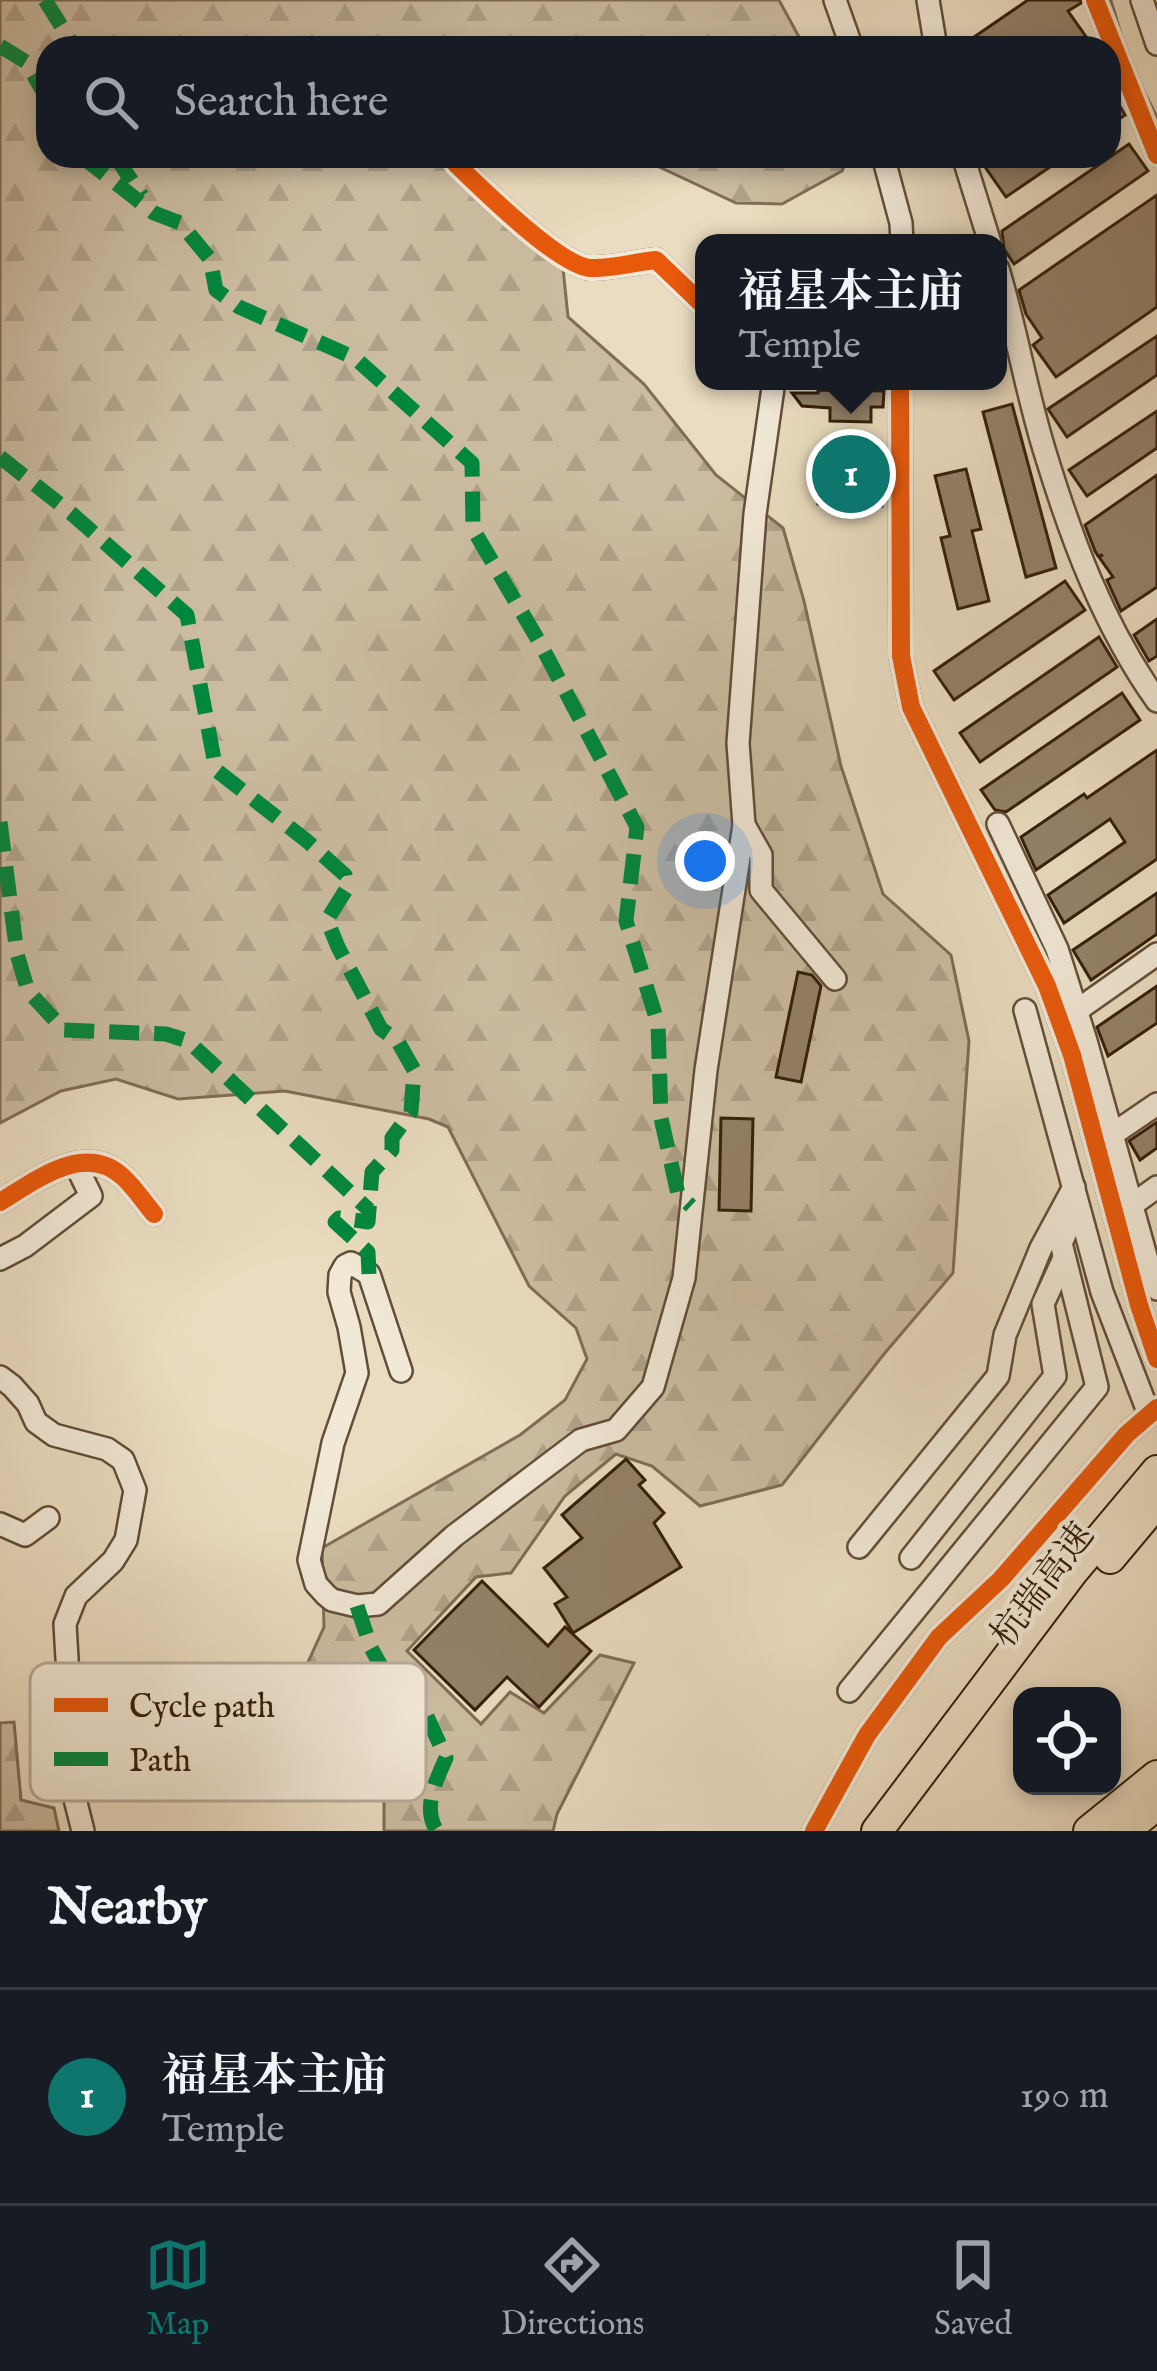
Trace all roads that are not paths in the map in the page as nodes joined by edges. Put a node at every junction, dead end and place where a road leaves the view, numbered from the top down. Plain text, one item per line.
1 (835, 0) edge
2 (928, 0) edge
3 (1095, 0) edge
4 (1143, 0) edge
5 (1157, 11) edge
6 (848, 36) edge
7 (934, 36) edge
8 (1109, 36) edge
9 (1157, 44) edge
10 (1121, 65) edge
11 (1157, 155) edge
12 (460, 168) edge
13 (887, 168) edge
14 (967, 168) edge
15 (902, 234) edge
16 (987, 234) edge
17 (695, 297) edge
18 (1007, 305) edge
19 (773, 390) edge
20 (900, 390) edge
21 (1157, 701) edge
22 (998, 824) dead end
23 (744, 825) junction
24 (1157, 954) edge
25 (835, 979) dead end
26 (1025, 1010) dead end
27 (1076, 1011) junction
28 (1157, 1104) edge
29 (1113, 1134) junction
30 (76, 1165) junction
31 (1157, 1187) edge
32 (1076, 1196) junction
33 (0, 1202) edge
34 (1132, 1205) junction
35 (154, 1214) dead end
36 (1064, 1258) junction
37 (0, 1259) edge
38 (1157, 1288) edge
39 (1157, 1359) edge
40 (401, 1371) dead end
41 (0, 1377) edge
42 (1153, 1411) edge
43 (1157, 1471) edge
44 (1157, 1502) edge
45 (47, 1518) dead end
46 (0, 1525) edge
47 (859, 1547) dead end
48 (911, 1558) dead end
49 (67, 1663) edge
50 (849, 1691) dead end
51 (1157, 1776) edge
52 (75, 1801) edge
53 (1157, 1804) edge
54 (82, 1831) edge
55 (814, 1831) edge
56 (877, 1831) edge
57 (903, 1831) edge
58 (1089, 1831) edge
59 (1124, 1831) edge

1 - 6 street
2 - 7 street
3 - 8 street
4 - 5 street
4 - 9 street
10 - 11 street
12 - 17 street
13 - 15 street
14 - 16 street
18 - 21 street
19 - 23 street
20 - 39 street
22 - 27 street
23 - 25 street
23 - 40 street
24 - 27 street
26 - 32 street
27 - 29 street
28 - 29 street
29 - 34 street
30 - 33 street
30 - 35 street
30 - 37 street
31 - 34 street
32 - 36 street
32 - 42 street
32 - 47 street
34 - 38 street
36 - 48 street
36 - 50 street
41 - 49 street
42 - 55 street
43 - 56 highway, 杭瑞高速
44 - 57 highway, 杭瑞高速
45 - 46 street
51 - 58 highway
52 - 54 street
53 - 59 highway

